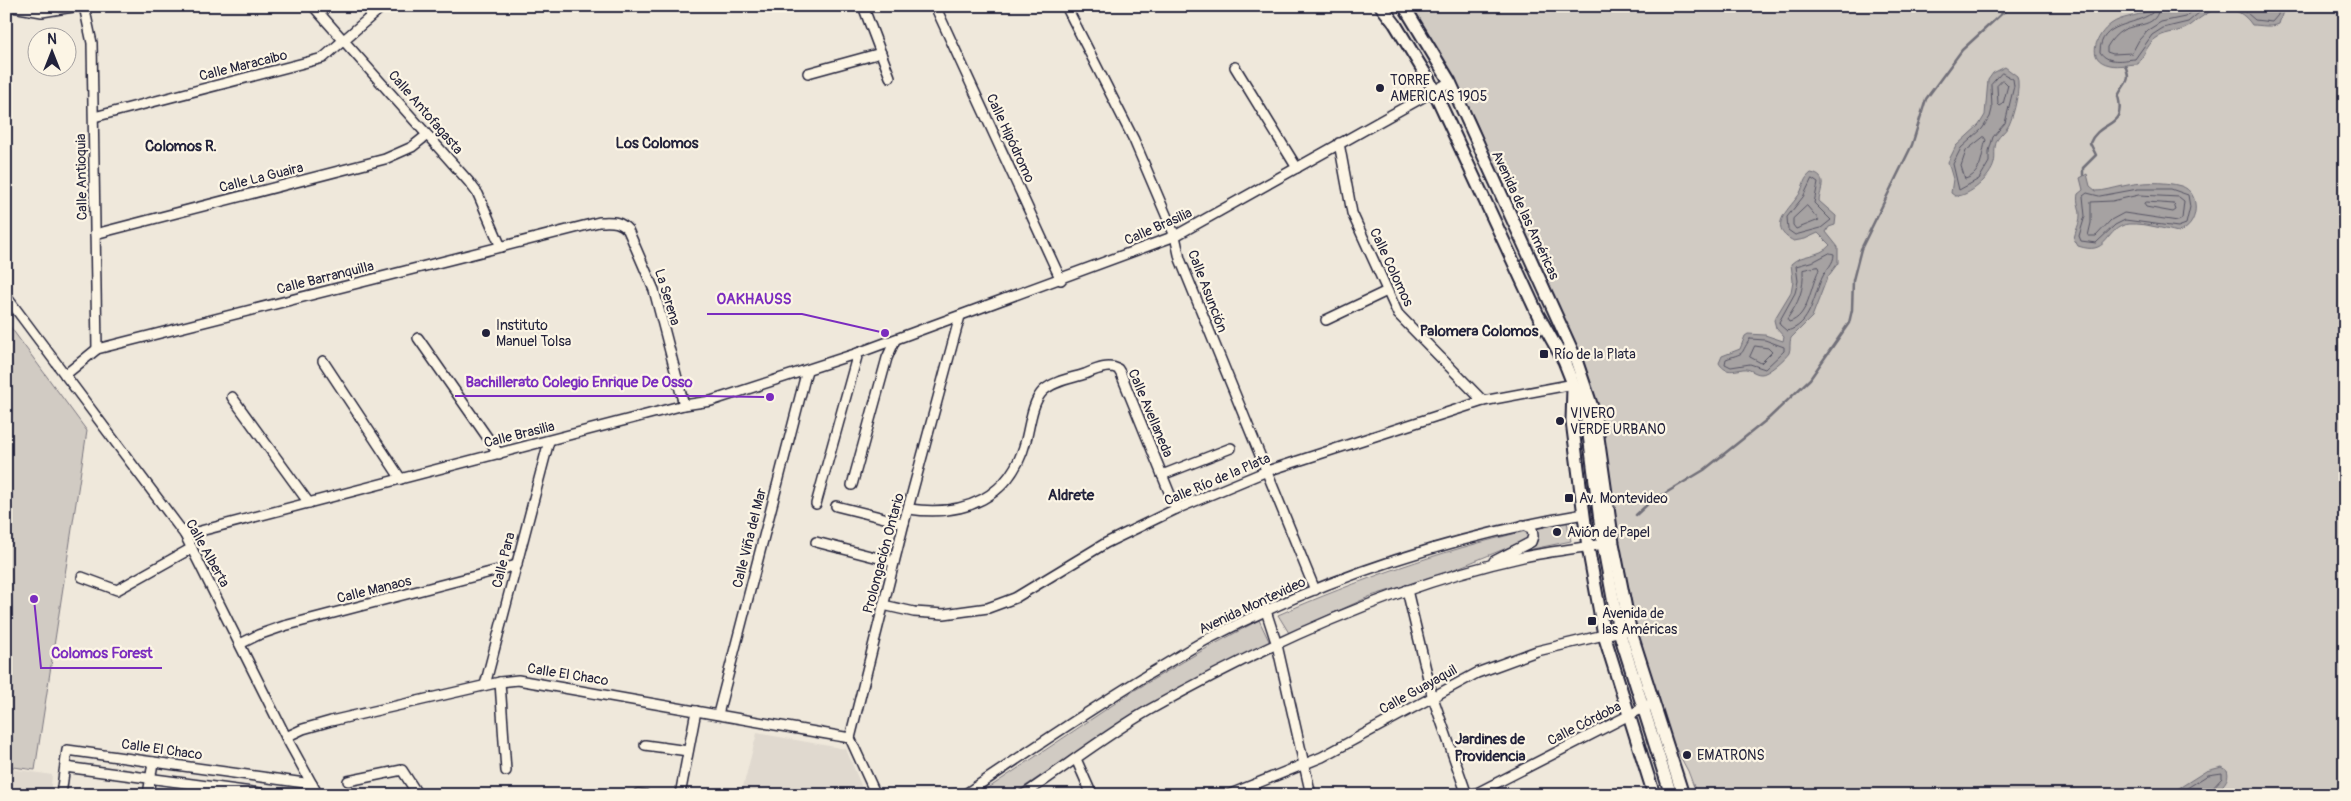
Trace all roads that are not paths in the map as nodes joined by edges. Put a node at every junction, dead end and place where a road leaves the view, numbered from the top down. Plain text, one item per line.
1 (7, 6) edge
2 (79, 6) edge
3 (84, 6) edge
4 (313, 6) edge
5 (383, 6) edge
6 (863, 6) edge
7 (920, 6) edge
8 (948, 6) edge
9 (1066, 6) edge
10 (1381, 6) edge
11 (1404, 6) edge
12 (936, 8) junction
13 (344, 40) junction
14 (880, 53) junction
15 (1414, 58) junction
16 (1235, 67) dead end
17 (1443, 69) junction
18 (808, 73) dead end
19 (890, 77) dead end
20 (1450, 82) junction
21 (1434, 90) junction
22 (94, 117) junction
23 (427, 134) junction
24 (1339, 143) junction
25 (1297, 168) junction
26 (599, 222) joint
27 (95, 234) junction
28 (1175, 236) junction
29 (501, 247) junction
30 (1060, 280) junction
31 (1387, 291) junction
32 (6, 296) edge
33 (960, 316) junction
34 (1326, 320) dead end
35 (418, 338) dead end
36 (895, 340) junction
37 (96, 349) junction
38 (858, 353) junction
39 (323, 361) dead end
40 (807, 370) junction
41 (65, 375) junction
42 (1574, 384) junction
43 (232, 396) dead end
44 (1483, 401) junction
45 (684, 405) junction
46 (549, 441) junction
47 (1231, 448) dead end
48 (499, 454) junction
49 (1267, 471) junction
50 (1162, 475) junction
51 (401, 479) junction
52 (852, 485) dead end
53 (310, 503) junction
54 (816, 504) dead end
55 (836, 506) dead end
56 (909, 509) junction
57 (1176, 509) junction
58 (1584, 514) junction
59 (904, 523) junction
60 (1519, 526) junction
61 (184, 535) junction
62 (816, 542) dead end
63 (1608, 544) junction
64 (1588, 547) junction
65 (192, 548) junction
66 (894, 562) junction
67 (517, 565) junction
68 (1478, 568) junction
69 (82, 577) dead end
70 (1316, 590) junction
71 (1406, 590) junction
72 (883, 605) junction
73 (1266, 611) junction
74 (1624, 630) junction
75 (1604, 635) junction
76 (240, 644) junction
77 (1277, 645) junction
78 (500, 682) junction
79 (485, 685) junction
80 (1432, 696) junction
81 (1654, 703) junction
82 (1643, 709) junction
83 (696, 710) junction
84 (718, 714) junction
85 (1628, 715) junction
86 (286, 737) junction
87 (850, 738) junction
88 (645, 745) dead end
89 (688, 751) junction
90 (1076, 760) junction
91 (153, 762) junction
92 (1304, 764) junction
93 (65, 767) junction
94 (506, 771) dead end
95 (151, 779) junction
96 (348, 781) dead end
97 (312, 784) junction
98 (61, 795) edge
99 (148, 795) edge
100 (275, 795) edge
101 (318, 795) edge
102 (418, 795) edge
103 (680, 795) edge
104 (876, 795) edge
105 (964, 795) edge
106 (1023, 795) edge
107 (1092, 795) edge
108 (1228, 795) edge
109 (1311, 795) edge
110 (1466, 795) edge
111 (1473, 795) edge
112 (1654, 795) edge
113 (1672, 795) edge
114 (1683, 795) edge

1 - 2 street
3 - 22 street, Calle Antioquia
4 - 13 street, Calle Antofagasta
5 - 13 street, Calle Maracaibo
6 - 14 street
7 - 12 street
8 - 12 street
9 - 28 street, Calle Asunción
10 - 15 main road, Avenida de las Américas
11 - 17 main road, Avenida de las Américas
12 - 30 street, Calle Hipódromo
13 - 22 street, Calle Maracaibo
13 - 23 street, Calle Antofagasta
14 - 18 street
14 - 19 street
15 - 17 main road
15 - 21 main road, Avenida de las Américas
16 - 25 street
17 - 20 main road, Avenida de las Américas
20 - 21 street, Calle Brasilia
20 - 63 main road, Avenida de las Américas
21 - 24 street, Calle Brasilia
21 - 42 main road, Avenida de las Américas
22 - 27 street, Calle Antioquia
23 - 27 street, Calle La Guaira
23 - 29 street, Calle Antofagasta
24 - 25 street, Calle Brasilia
24 - 31 street, Calle Colomos
25 - 28 street, Calle Brasilia
26 - 29 street, Calle Barranquilla
26 - 45 street, La Serena
27 - 37 street, Calle Antioquia
28 - 30 street, Calle Brasilia
28 - 49 street, Calle Asunción
29 - 37 street, Calle Barranquilla
30 - 33 street, Calle Brasilia
31 - 34 street
31 - 44 street, Calle Colomos
32 - 41 street, Calle Alberta
33 - 36 street, Calle Brasilia
33 - 56 street, Prolongación Ontario
35 - 48 street
36 - 38 street, Calle Brasilia
36 - 52 street
37 - 41 street, Calle Barranquilla
38 - 40 street, Calle Brasilia
38 - 54 street
39 - 51 street
40 - 45 street, Calle Brasilia
40 - 84 street, Calle Viña del Mar
41 - 61 street, Calle Alberta
42 - 44 street, Calle Río de la Plata
42 - 58 main road, Avenida de las Américas
42 - 63 main road, Avenida de las Américas
43 - 53 street
44 - 49 street, Calle Río de la Plata
45 - 46 street, Calle Brasilia
46 - 48 street, Calle Brasilia
46 - 67 street, Calle Para
47 - 50 street
48 - 51 street, Calle Brasilia
49 - 57 street, Calle Río de la Plata
49 - 70 street, Calle Asunción
50 - 56 street, Calle Avellaneda
50 - 57 street, Calle Avellaneda
51 - 53 street, Calle Brasilia
53 - 61 street, Calle Brasilia
55 - 59 street
56 - 59 street, Prolongación Ontario
57 - 72 street, Calle Río de la Plata
58 - 60 street, Avenida Montevideo
58 - 64 main road, Avenida de las Américas
59 - 66 street, Prolongación Ontario
60 - 68 street
60 - 70 street, Avenida Montevideo
61 - 65 street, Calle Alberta
62 - 66 street
63 - 64 street
63 - 74 main road, Avenida de las Américas
64 - 68 street
64 - 75 main road, Avenida de las Américas
65 - 69 street
65 - 76 street, Calle Alberta
66 - 72 street, Prolongación Ontario
67 - 76 street, Calle Manaos
67 - 79 street, Calle Para
68 - 71 street
70 - 73 street, Avenida Montevideo
71 - 77 street
71 - 80 street
72 - 87 street, Prolongación Ontario
73 - 77 street
73 - 105 street, Avenida Montevideo
74 - 75 street, Calle Guayaquil
74 - 81 main road, Avenida de las Américas
74 - 82 main road, Avenida de las Américas
75 - 80 street, Calle Guayaquil
75 - 85 main road, Avenida de las Américas
76 - 86 street, Calle Alberta
77 - 90 street
77 - 92 street
78 - 79 street, Calle El Chaco
78 - 83 street, Calle El Chaco
78 - 94 street
79 - 86 street, Calle El Chaco
80 - 92 street, Calle Guayaquil
80 - 110 street
81 - 82 street, Calle Córdoba
81 - 114 main road, Avenida de las Américas
82 - 85 street, Calle Córdoba
82 - 113 main road, Avenida de las Américas
83 - 84 street, Calle El Chaco
83 - 89 street
84 - 87 street, Calle El Chaco
85 - 111 street, Calle Córdoba
85 - 112 main road, Avenida de las Américas
86 - 97 street, Calle Alberta
87 - 104 street
88 - 89 street
89 - 103 street
90 - 106 street
90 - 107 street
91 - 93 street, Calle El Chaco
91 - 95 street
91 - 97 street, Calle El Chaco
92 - 108 street, Calle Guayaquil
92 - 109 street
93 - 95 street
93 - 98 street
95 - 99 street
95 - 100 street
96 - 102 street
97 - 101 street, Calle Alberta

